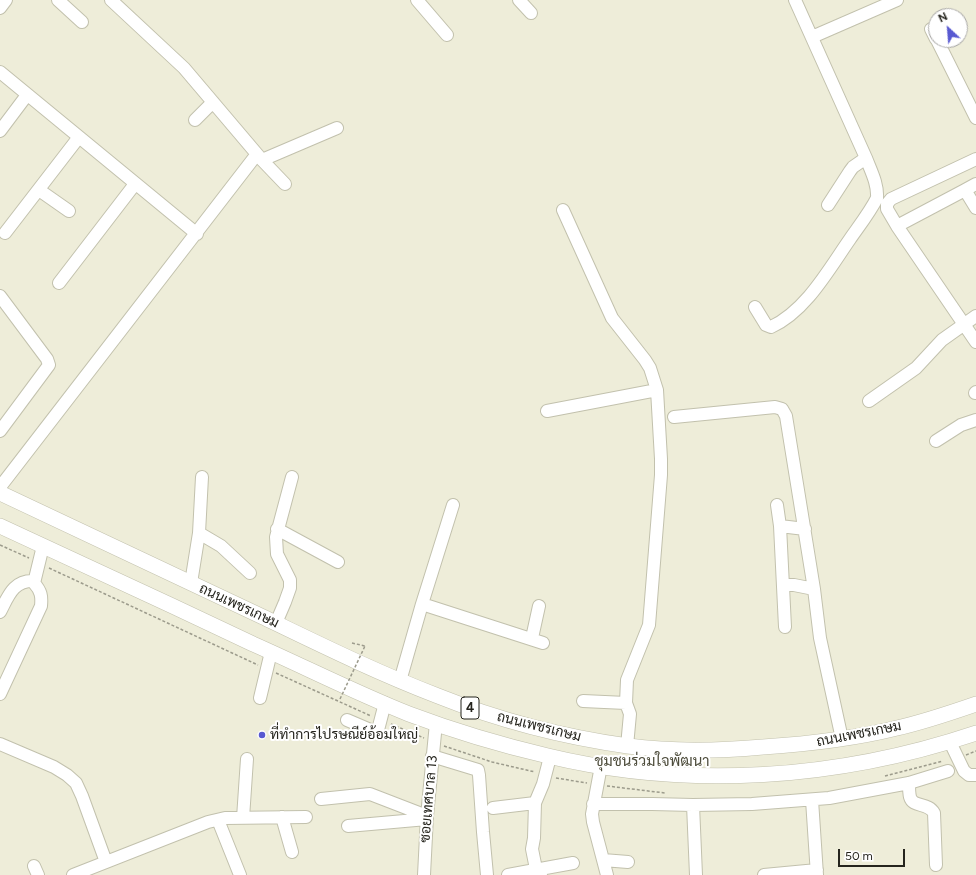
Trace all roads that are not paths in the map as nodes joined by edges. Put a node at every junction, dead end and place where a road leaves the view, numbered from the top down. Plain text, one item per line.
1 (6, 0) edge
2 (58, 0) edge
3 (111, 0) edge
4 (417, 0) edge
5 (519, 0) edge
6 (795, 0) edge
7 (897, 0) edge
8 (0, 8) edge
9 (531, 13) dead end
10 (82, 22) dead end
11 (448, 35) dead end
12 (812, 37) junction
13 (941, 48) edge
14 (0, 72) edge
15 (27, 95) junction
16 (213, 102) junction
17 (976, 118) edge
18 (196, 120) dead end
19 (337, 128) dead end
20 (0, 132) edge
21 (79, 138) junction
22 (260, 157) junction
23 (866, 158) junction
24 (976, 159) edge
25 (135, 184) junction
26 (285, 184) dead end
27 (976, 184) edge
28 (39, 190) junction
29 (965, 190) junction
30 (882, 201) junction
31 (828, 205) dead end
32 (976, 208) edge
33 (563, 210) dead end
34 (69, 211) dead end
35 (897, 226) junction
36 (5, 233) dead end
37 (197, 234) junction
38 (59, 283) dead end
39 (0, 296) edge
40 (755, 307) dead end
41 (976, 316) edge
42 (964, 324) junction
43 (976, 342) edge
44 (657, 390) junction
45 (869, 400) dead end
46 (547, 412) dead end
47 (674, 417) dead end
48 (976, 420) edge
49 (0, 431) edge
50 (936, 441) dead end
51 (202, 477) dead end
52 (292, 477) dead end
53 (0, 487) edge
54 (0, 493) edge
55 (453, 505) dead end
56 (777, 505) dead end
57 (0, 526) edge
58 (780, 526) junction
59 (277, 528) junction
60 (805, 529) junction
61 (199, 533) junction
62 (43, 546) junction
63 (338, 562) dead end
64 (250, 573) dead end
65 (34, 581) junction
66 (191, 583) junction
67 (783, 585) junction
68 (814, 589) junction
69 (422, 604) junction
70 (539, 606) dead end
71 (0, 612) edge
72 (276, 623) junction
73 (785, 627) dead end
74 (532, 638) junction
75 (543, 643) dead end
76 (271, 652) junction
77 (400, 681) junction
78 (0, 694) edge
79 (260, 698) dead end
80 (583, 701) dead end
81 (384, 703) junction
82 (626, 703) junction
83 (976, 704) edge
84 (347, 720) dead end
85 (436, 724) junction
86 (976, 733) edge
87 (842, 739) junction
88 (950, 742) junction
89 (0, 744) edge
90 (627, 746) junction
91 (432, 756) junction
92 (550, 757) junction
93 (247, 759) dead end
94 (600, 766) junction
95 (948, 771) dead end
96 (976, 776) edge
97 (909, 783) junction
98 (321, 799) dead end
99 (812, 800) junction
100 (535, 804) junction
101 (593, 804) junction
102 (693, 805) junction
103 (493, 808) dead end
104 (282, 817) junction
105 (306, 817) dead end
106 (243, 818) junction
107 (427, 818) junction
108 (218, 820) junction
109 (348, 826) dead end
110 (292, 852) dead end
111 (603, 860) junction
112 (106, 862) junction
113 (628, 862) dead end
114 (573, 863) dead end
115 (936, 865) dead end
116 (540, 872) edge
117 (817, 873) edge
118 (73, 875) edge
119 (240, 875) edge
120 (424, 875) edge
121 (487, 875) edge
122 (508, 875) edge
123 (607, 875) edge
124 (696, 875) edge
125 (764, 875) edge

1 - 8 street
2 - 10 street
3 - 16 street
4 - 11 street
5 - 9 street
6 - 12 street
7 - 12 street
12 - 23 street
13 - 17 street
14 - 15 street
15 - 20 street
15 - 21 street
16 - 18 street
16 - 22 street
19 - 22 street
21 - 25 street
21 - 28 street
22 - 26 street
22 - 37 street
23 - 30 street
23 - 31 street
24 - 30 street
25 - 37 street
25 - 38 street
27 - 29 street
28 - 34 street
28 - 36 street
29 - 32 street
29 - 35 street
30 - 35 street
30 - 40 street
33 - 44 street
35 - 42 street
37 - 53 street
39 - 49 street
41 - 42 street
42 - 43 street
42 - 45 street
44 - 46 street
44 - 82 street
47 - 60 street
48 - 50 street
51 - 61 street
52 - 59 street
54 - 66 main road, ถนนเพชรเกษม / 4
55 - 69 street
56 - 58 street
57 - 62 main road, ถนนเพชรเกษม / 4
58 - 60 street
58 - 67 street
59 - 63 street
59 - 72 street
60 - 68 street
61 - 64 street
61 - 66 street
62 - 65 street
62 - 76 main road, ถนนเพชรเกษม / 4
65 - 71 street
65 - 78 street
66 - 72 main road, ถนนเพชรเกษม / 4
67 - 68 street
67 - 73 street
68 - 87 street
69 - 74 street
69 - 77 street
70 - 74 street
72 - 77 main road, ถนนเพชรเกษม / 4
74 - 75 street
76 - 79 street
76 - 81 main road, ถนนเพชรเกษม / 4
77 - 90 main road, ถนนเพชรเกษม / 4
80 - 82 street
81 - 84 street
81 - 85 main road, ถนนเพชรเกษม / 4
82 - 90 street
83 - 87 main road, ถนนเพชรเกษม / 4
85 - 91 street, ซอยเทศบาล 13
85 - 92 main road, ถนนเพชรเกษม / 4
86 - 88 main road, ถนนเพชรเกษม / 4
87 - 90 main road, ถนนเพชรเกษม / 4
88 - 94 main road, ถนนเพชรเกษม / 4
88 - 96 street
89 - 112 street
91 - 107 street, ซอยเทศบาล 13
91 - 121 street
92 - 94 main road, ถนนเพชรเกษม / 4
92 - 100 street
93 - 106 street
94 - 101 street
95 - 97 street
97 - 99 street
97 - 115 street
98 - 107 street
99 - 102 street
99 - 117 street
100 - 103 street
100 - 116 street
101 - 102 street
101 - 111 street
102 - 124 street
104 - 105 street
104 - 106 street
104 - 110 street
106 - 108 street
107 - 109 street
107 - 120 street, ซอยเทศบาล 13
108 - 112 street
108 - 119 street
111 - 113 street
111 - 123 street
112 - 118 street
114 - 116 street
116 - 122 street
117 - 125 street

